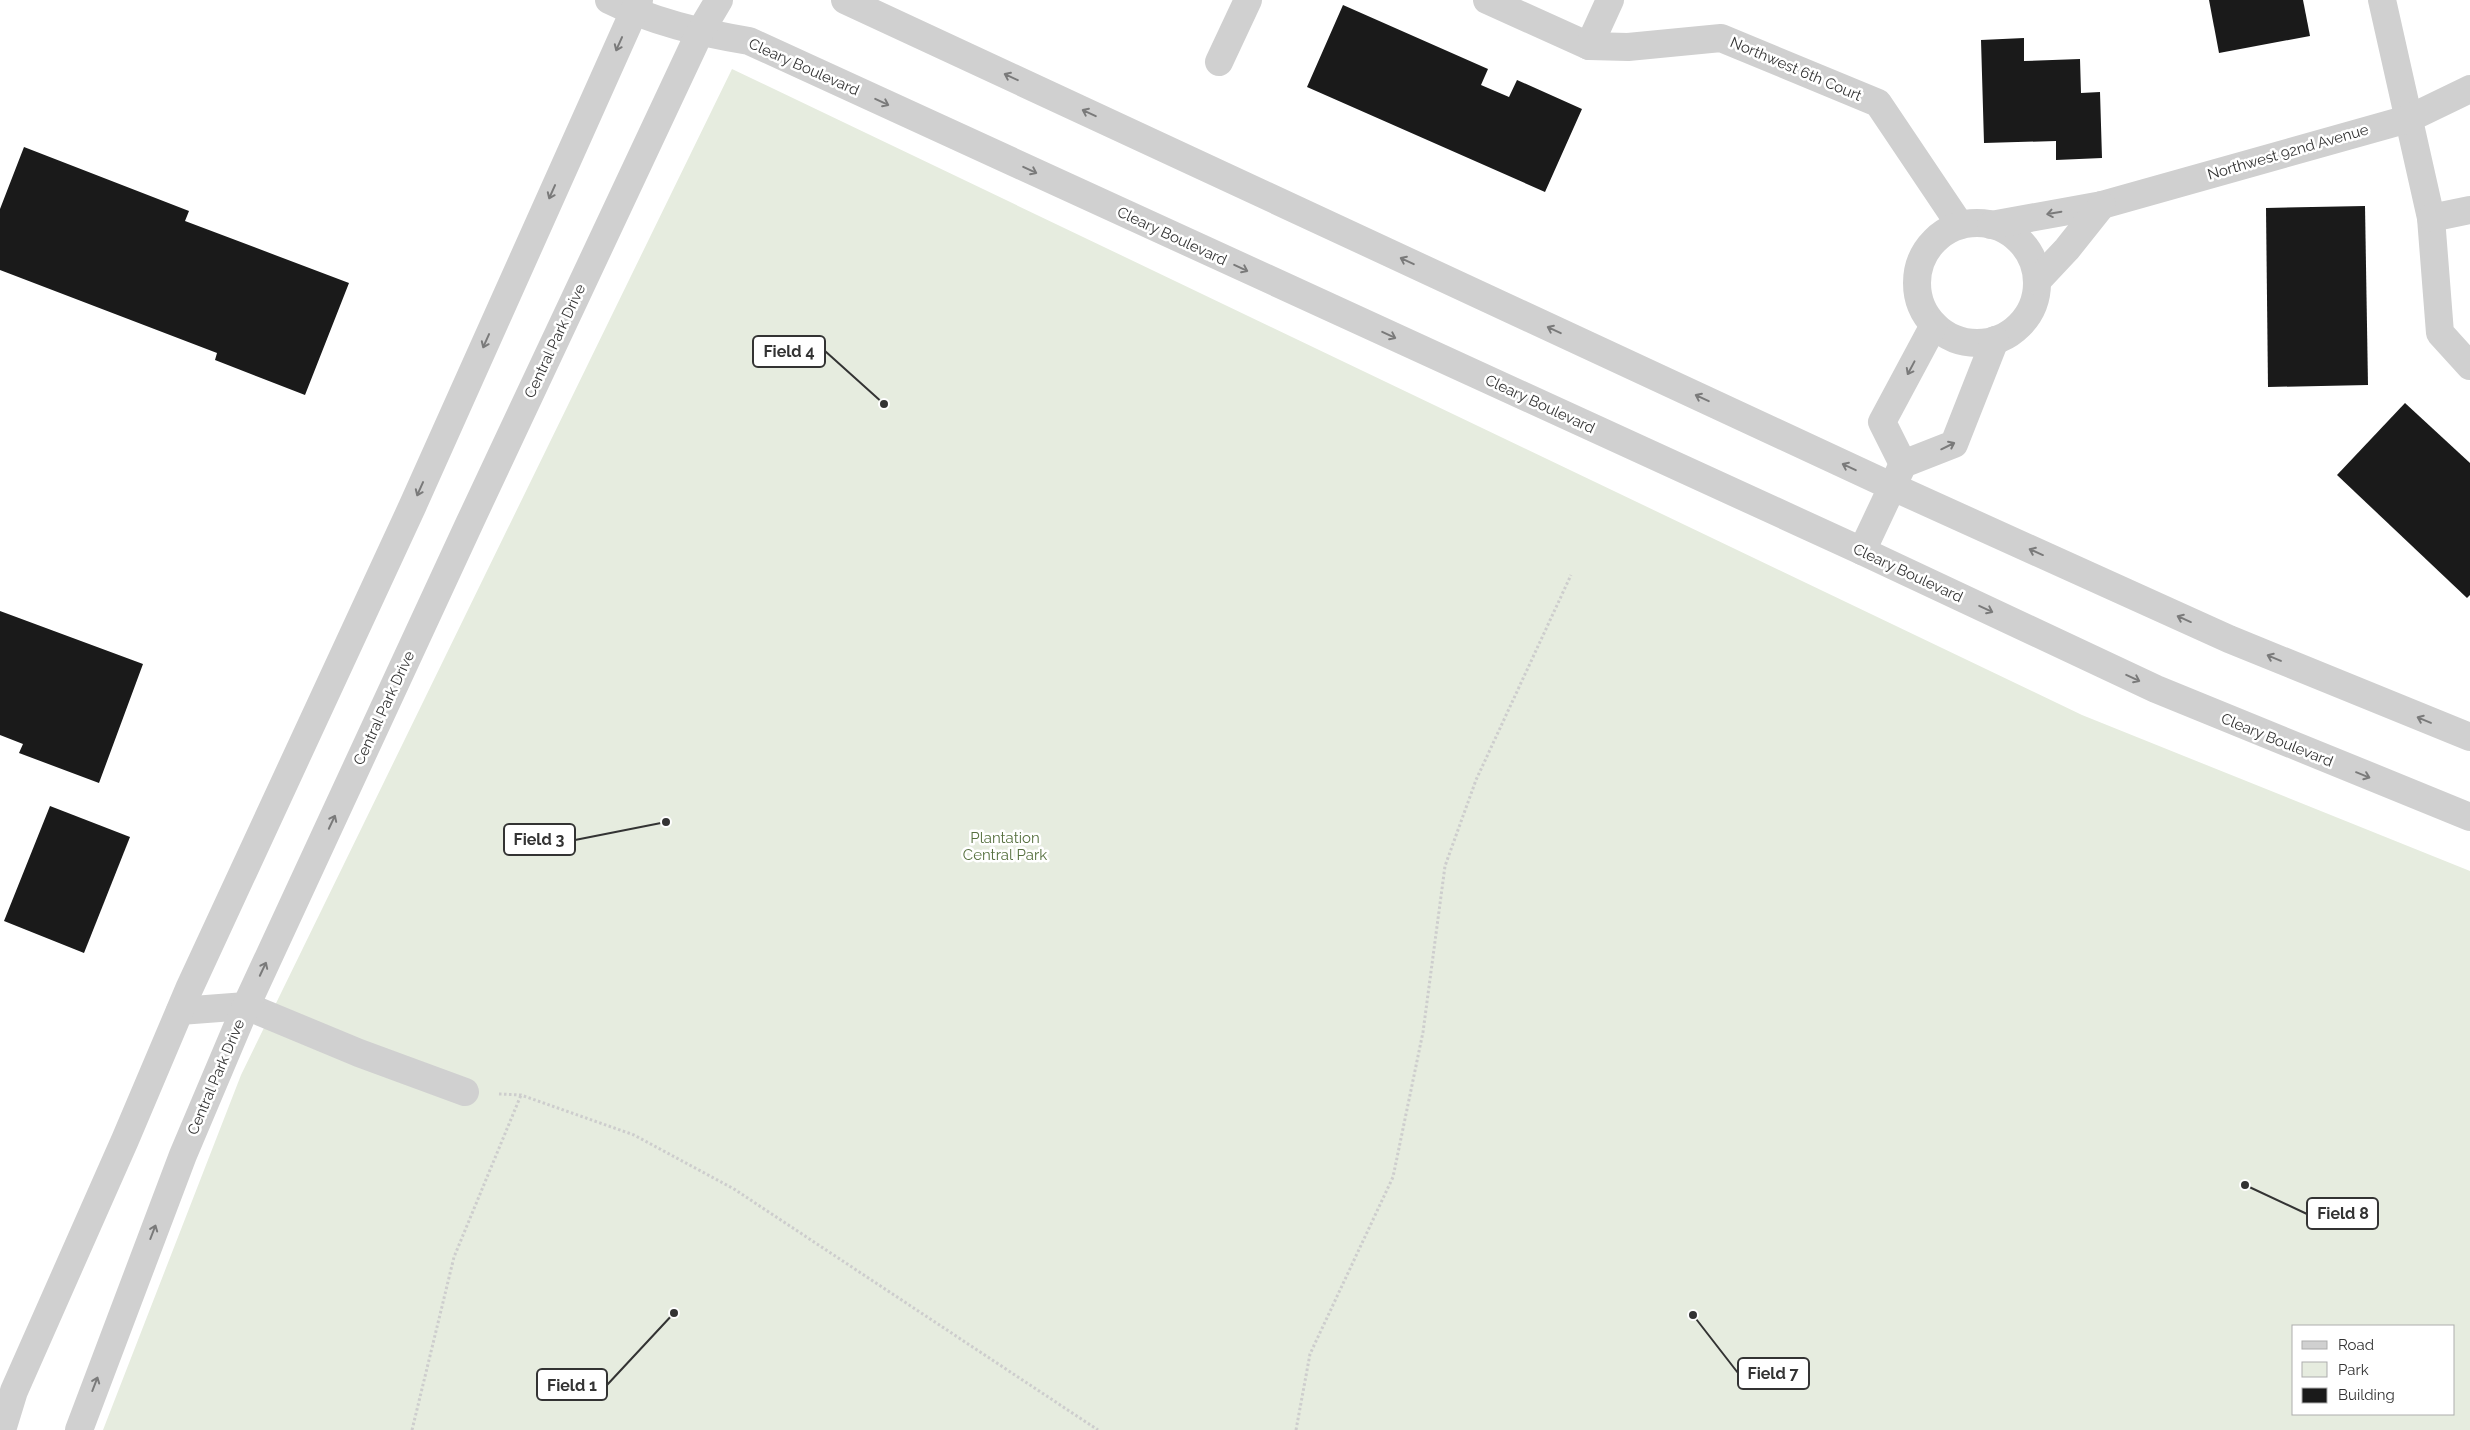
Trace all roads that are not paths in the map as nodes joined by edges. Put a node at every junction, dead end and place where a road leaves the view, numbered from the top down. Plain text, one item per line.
1 (609, 0) edge
2 (719, 0) edge
3 (845, 0) edge
4 (1248, 0) edge
5 (1487, 0) edge
6 (1610, 0) edge
7 (2382, 0) edge
8 (636, 6) edge
9 (700, 32) junction
10 (1589, 46) junction
11 (1219, 62) dead end
12 (2470, 89) edge
13 (2408, 119) junction
14 (2102, 205) junction
15 (2470, 210) edge
16 (2431, 218) junction
17 (1960, 225) junction
18 (1991, 225) junction
19 (2037, 281) junction
20 (1934, 325) junction
21 (1995, 340) junction
22 (2470, 366) edge
23 (1898, 476) junction
24 (1862, 551) junction
25 (2470, 737) edge
26 (2470, 817) edge
27 (246, 1006) junction
28 (180, 1011) junction
29 (465, 1092) road end
30 (2, 1430) edge
31 (80, 1430) edge

1 - 8 street, Cleary Boulevard
2 - 9 street, Central Park Drive
23 -> 3 street
4 - 11 street
5 - 10 street, Northwest 6th Court
6 - 10 street
7 - 13 street
8 - 9 street, Cleary Boulevard
8 -> 28 street
9 -> 24 street, Cleary Boulevard
27 -> 9 street, Central Park Drive
10 - 17 street, Northwest 6th Court
12 - 13 street, Northwest 92nd Avenue
13 - 14 street, Northwest 92nd Avenue
13 - 16 street
14 -> 18 street, Northwest 92nd Avenue
14 - 19 street
15 - 16 street
16 - 22 street
17 - 18 street
17 - 20 street
18 - 19 street
19 - 21 street
20 - 21 street
20 -> 23 street
23 -> 21 street
23 - 24 street
25 -> 23 street
24 -> 26 street, Cleary Boulevard
27 - 28 street
27 - 29 street
31 -> 27 street, Central Park Drive
28 - 30 street

